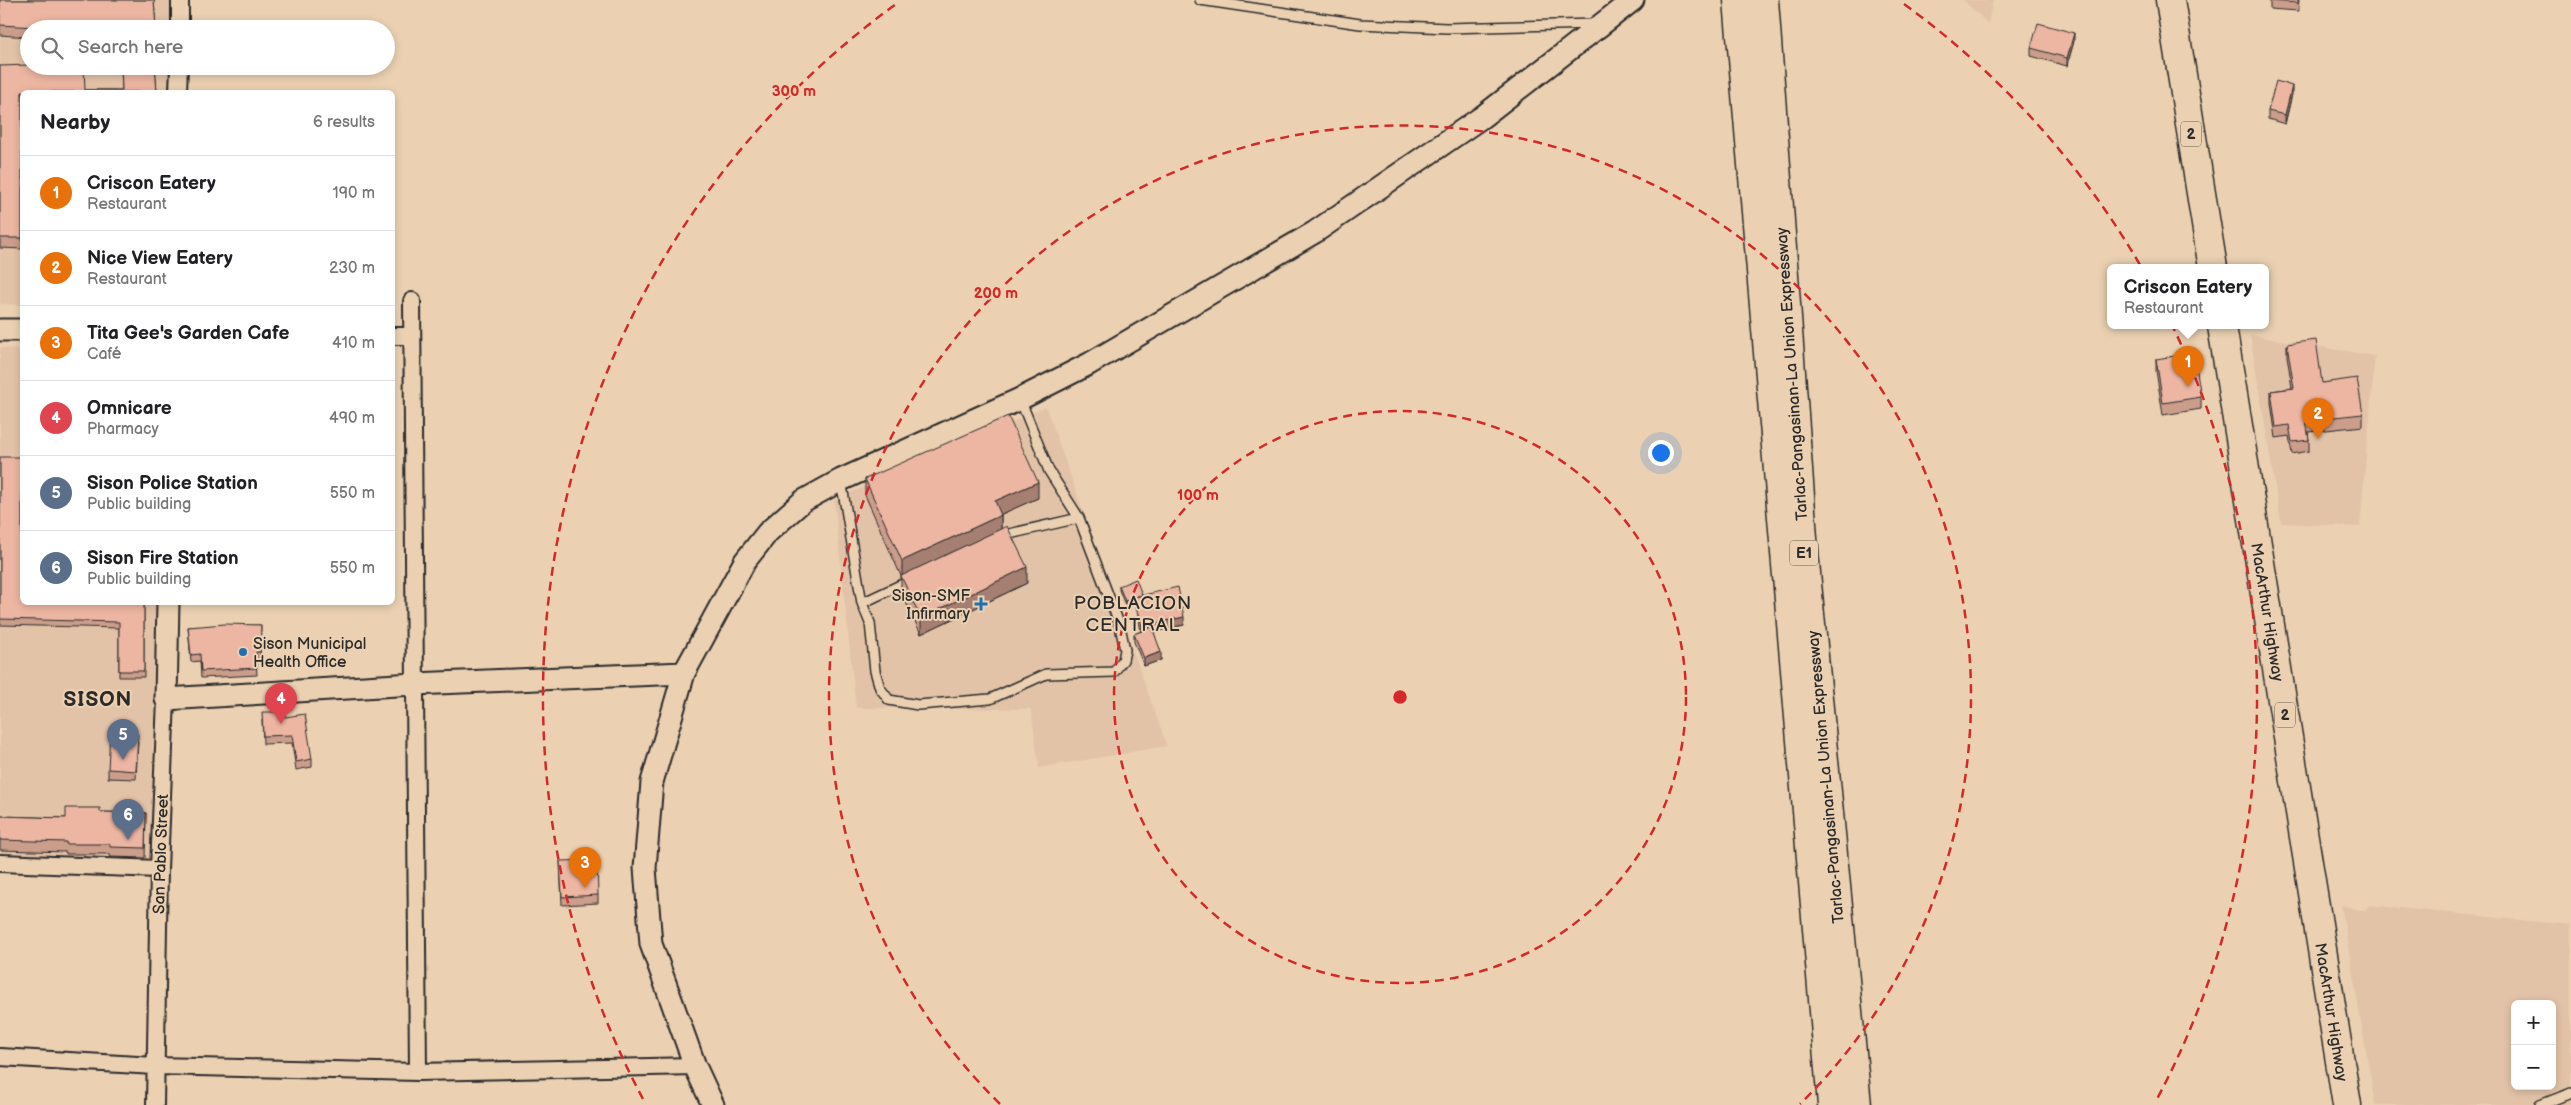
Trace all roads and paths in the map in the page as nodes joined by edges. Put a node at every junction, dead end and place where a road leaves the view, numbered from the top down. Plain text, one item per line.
1 (180, 0) edge
2 (1200, 0) edge
3 (1633, 0) edge
4 (1738, 0) edge
5 (1764, 0) edge
6 (2170, 0) edge
7 (180, 20) edge
8 (1603, 24) junction
9 (179, 75) edge
10 (178, 90) edge
11 (2212, 264) edge
12 (412, 301) dead end
13 (2222, 329) edge
14 (0, 330) edge
15 (20, 330) edge
16 (395, 336) edge
17 (411, 336) junction
18 (1020, 399) junction
19 (841, 480) junction
20 (1079, 518) junction
21 (992, 542) edge
22 (922, 575) edge
23 (862, 604) junction
24 (168, 605) edge
25 (684, 673) junction
26 (414, 684) junction
27 (166, 698) junction
28 (0, 862) edge
29 (159, 869) junction
30 (0, 1057) edge
31 (155, 1066) junction
32 (695, 1066) junction
33 (418, 1072) junction
34 (2571, 1093) edge
35 (156, 1105) edge
36 (713, 1105) edge
37 (1832, 1105) edge
38 (1857, 1105) edge
39 (2347, 1105) edge
40 (2540, 1105) edge

1 - 7 street
2 - 8 lane
3 - 8 street
4 - 37 highway, Tarlac-Pangasinan-La Union Expressway / E1
5 - 38 highway, Tarlac-Pangasinan-La Union Expressway / E1
6 - 11 highway, 2
8 - 18 street
9 - 10 street
12 - 17 street
13 - 39 highway, MacArthur Highway / 2
14 - 15 street
16 - 17 street
17 - 26 street
18 - 19 street
18 - 20 lane
19 - 23 lane
19 - 25 street
20 - 21 lane
20 - 23 lane
22 - 23 lane
24 - 27 street, San Pablo Street
25 - 26 street
25 - 32 street
26 - 27 street
26 - 33 street
27 - 29 street, San Pablo Street
28 - 29 street
29 - 31 street, San Pablo Street
30 - 31 street
31 - 33 street
31 - 35 street, San Pablo Street
32 - 33 street
32 - 36 street
34 - 40 lane

